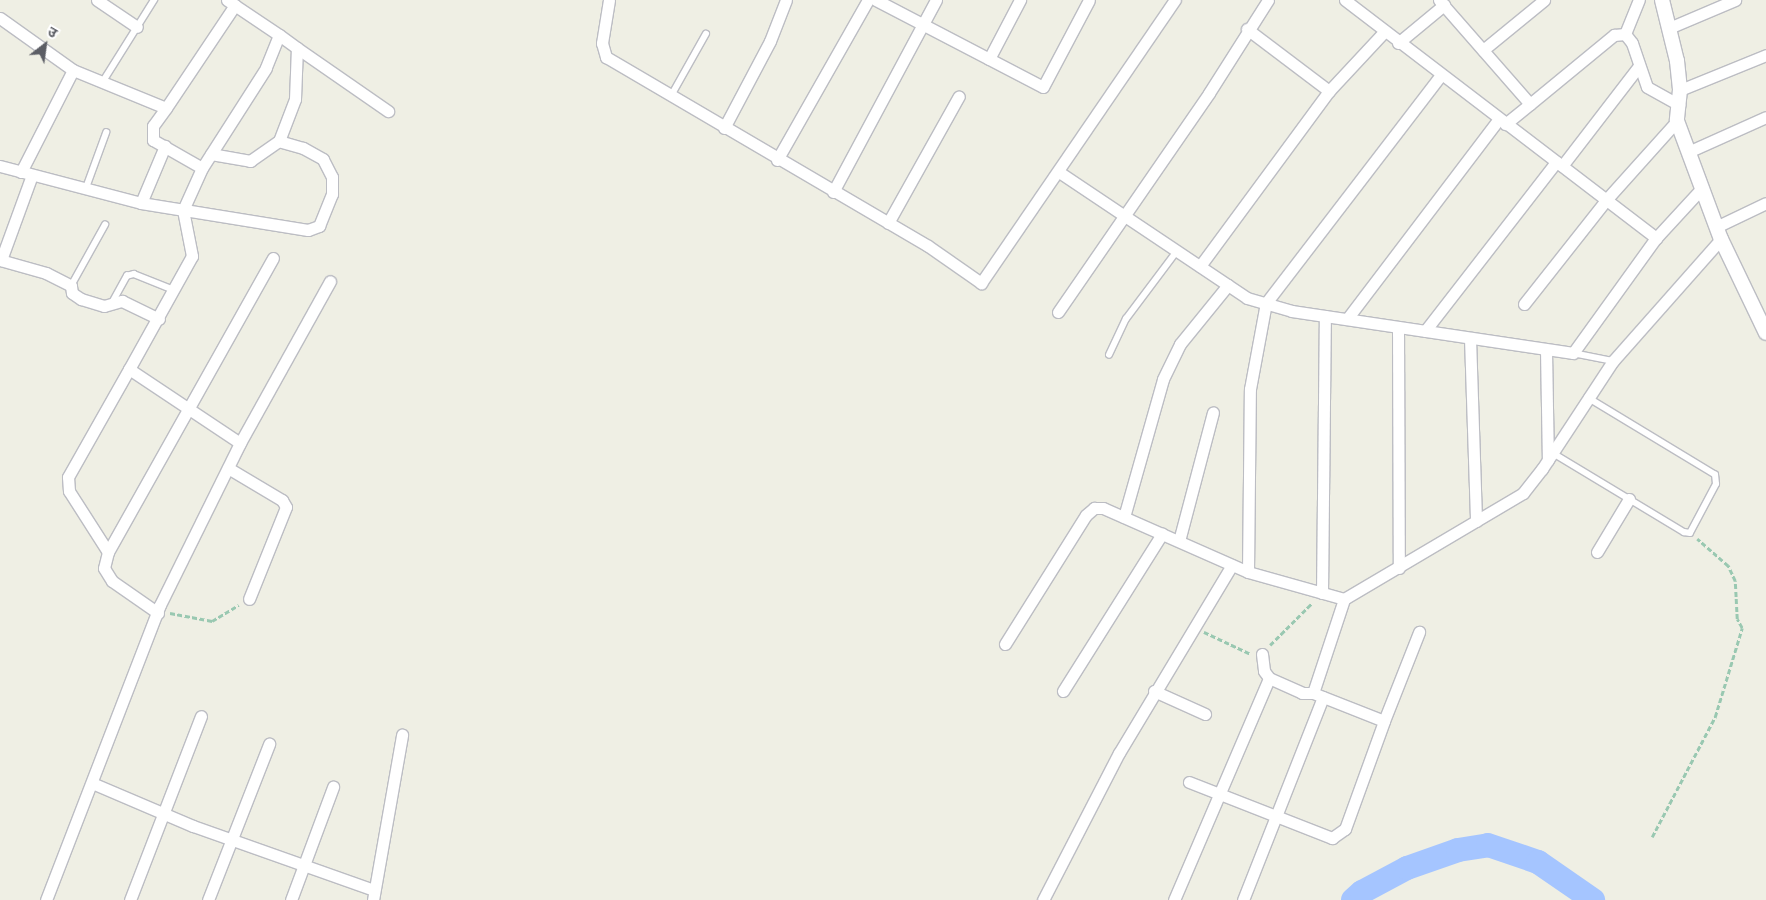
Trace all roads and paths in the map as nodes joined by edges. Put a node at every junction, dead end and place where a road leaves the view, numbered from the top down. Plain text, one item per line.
1 (97, 0) edge
2 (154, 0) edge
3 (609, 0) edge
4 (786, 0) edge
5 (868, 0) edge
6 (876, 0) edge
7 (936, 0) edge
8 (1020, 0) edge
9 (1089, 0) edge
10 (1176, 0) edge
11 (1268, 0) edge
12 (1345, 0) edge
13 (1544, 0) edge
14 (1639, 0) edge
15 (1662, 0) edge
16 (1736, 0) edge
17 (231, 2) edge
18 (1441, 3) edge
19 (0, 18) edge
20 (924, 25) junction
21 (137, 27) junction
22 (1669, 28) junction
23 (1247, 30) junction
24 (1384, 32) junction
25 (706, 34) dead end
26 (1625, 34) junction
27 (279, 35) junction
28 (1398, 43) junction
29 (297, 48) junction
30 (1483, 50) junction
31 (1766, 55) edge
32 (989, 59) junction
33 (1638, 66) junction
34 (73, 70) junction
35 (1441, 75) junction
36 (102, 83) junction
37 (1329, 90) junction
38 (1680, 90) junction
39 (671, 96) junction
40 (959, 96) dead end
41 (1530, 104) junction
42 (1679, 105) junction
43 (166, 108) junction
44 (388, 111) dead end
45 (1766, 118) edge
46 (1502, 121) junction
47 (1677, 121) junction
48 (724, 128) junction
49 (106, 133) dead end
50 (279, 141) junction
51 (165, 146) junction
52 (1688, 152) junction
53 (211, 154) junction
54 (777, 160) junction
55 (1559, 164) junction
56 (0, 166) edge
57 (202, 168) junction
58 (1059, 172) junction
59 (26, 173) junction
60 (86, 188) junction
61 (1701, 189) junction
62 (834, 192) junction
63 (1606, 200) junction
64 (141, 203) junction
65 (1766, 203) edge
66 (183, 210) junction
67 (1123, 215) junction
68 (888, 223) junction
69 (105, 225) dead end
70 (1718, 233) junction
71 (1656, 238) junction
72 (1177, 251) junction
73 (273, 258) dead end
74 (1, 260) edge
75 (1200, 266) junction
76 (330, 281) dead end
77 (1228, 285) junction
78 (71, 286) junction
79 (174, 290) junction
80 (114, 301) junction
81 (1266, 303) junction
82 (1524, 304) dead end
83 (1058, 312) dead end
84 (1325, 316) junction
85 (159, 319) junction
86 (1348, 320) junction
87 (1398, 327) junction
88 (1425, 331) junction
89 (1766, 333) edge
90 (1470, 338) junction
91 (1546, 350) junction
92 (1573, 353) junction
93 (1109, 355) dead end
94 (1613, 361) junction
95 (129, 369) junction
96 (1588, 398) junction
97 (188, 407) junction
98 (1213, 412) dead end
99 (240, 443) junction
100 (1551, 457) junction
101 (228, 468) junction
102 (1629, 499) junction
103 (1124, 517) junction
104 (1476, 521) junction
105 (1690, 533) junction
106 (1162, 534) junction
107 (1179, 541) junction
108 (108, 552) junction
109 (1597, 552) dead end
110 (1232, 565) junction
111 (1399, 568) junction
112 (1248, 572) junction
113 (1322, 593) junction
114 (249, 599) joint
115 (1344, 599) junction
116 (158, 613) junction
117 (1193, 628) junction
118 (1419, 632) dead end
119 (1005, 644) dead end
120 (1262, 654) junction
121 (1268, 678) junction
122 (1063, 691) dead end
123 (1154, 691) junction
124 (1318, 695) junction
125 (1205, 714) dead end
126 (201, 716) dead end
127 (1384, 722) junction
128 (402, 735) dead end
129 (269, 744) dead end
130 (1189, 782) dead end
131 (92, 783) junction
132 (333, 788) dead end
133 (1218, 793) junction
134 (165, 814) junction
135 (1278, 817) junction
136 (1652, 837) dead end
137 (233, 840) junction
138 (305, 865) junction
139 (374, 895) edge
140 (46, 900) edge
141 (130, 900) edge
142 (208, 900) edge
143 (291, 900) edge
144 (1043, 900) edge
145 (1174, 900) edge
146 (1243, 900) edge

1 - 21 street
2 - 21 lane
3 - 39 street
4 - 48 street
5 - 54 street
6 - 20 street
7 - 20 street
8 - 32 street
9 - 32 street
10 - 58 street
11 - 23 street
12 - 24 street
13 - 30 street
14 - 26 street
15 - 22 street
16 - 22 street
17 - 27 street
17 - 43 street
18 - 28 street
18 - 30 street
19 - 34 street
20 - 32 street
20 - 62 street
21 - 36 lane
22 - 38 street
23 - 37 street
23 - 67 street
24 - 28 street
24 - 37 street
25 - 39 lane
26 - 33 street
26 - 41 street
27 - 29 street
27 - 53 street
28 - 35 street
29 - 44 street
29 - 50 street
30 - 41 street
31 - 38 street
33 - 42 street
33 - 55 street
34 - 36 street
34 - 59 street
35 - 46 street
35 - 81 street
36 - 43 street
37 - 75 street
38 - 42 street
39 - 48 street
40 - 68 street
41 - 46 street
42 - 47 street
43 - 51 street
45 - 52 street
46 - 55 street
46 - 86 street
47 - 52 street
47 - 63 street
48 - 54 street
49 - 60 lane
50 - 53 street
50 - 66 street
51 - 57 street
51 - 64 street
52 - 61 street
53 - 57 street
54 - 62 street
55 - 63 street
55 - 88 street
56 - 59 street
57 - 66 street
58 - 67 street
58 - 68 street
59 - 60 street
59 - 74 street
60 - 64 street
61 - 70 street
61 - 71 street
62 - 68 street
63 - 71 street
63 - 82 street
64 - 66 street
65 - 70 street
66 - 79 street
67 - 72 street
67 - 83 street
69 - 78 lane
70 - 89 street
70 - 94 street
71 - 92 street
72 - 75 street
72 - 93 lane
73 - 97 street
74 - 78 street
75 - 77 street
76 - 99 street
77 - 81 street
77 - 103 street
78 - 80 street
79 - 80 lane
79 - 85 street
80 - 85 street
81 - 84 street
81 - 112 street
84 - 86 street
84 - 113 street
85 - 95 street
86 - 87 street
87 - 88 street
87 - 111 street
88 - 90 street
90 - 91 street
90 - 104 street
91 - 92 street
91 - 100 street
92 - 94 lane
94 - 96 street
95 - 97 street
95 - 108 street
96 - 100 street
96 - 105 lane
97 - 99 street
97 - 108 street
98 - 107 street
99 - 101 street
100 - 102 lane
100 - 104 street
101 - 114 street
101 - 116 street
102 - 105 lane
102 - 109 street
103 - 106 street
103 - 119 street
104 - 111 street
105 - 136 path
106 - 107 street
106 - 122 street
107 - 110 street
108 - 116 street
110 - 112 street
110 - 117 street
111 - 115 street
112 - 113 street
113 - 115 street
113 - 120 path
114 - 116 path
115 - 124 street
116 - 131 street
117 - 120 path
117 - 123 street
118 - 127 street
120 - 121 street
121 - 124 street
121 - 133 street
123 - 125 street
123 - 144 street
124 - 127 street
124 - 135 street
126 - 134 street
127 - 135 street
128 - 139 street
129 - 137 street
130 - 133 street
131 - 134 street
131 - 140 street
132 - 138 street
133 - 135 street
133 - 145 street
134 - 137 street
134 - 141 street
135 - 146 street
137 - 138 street
137 - 142 street
138 - 139 street
138 - 143 street

